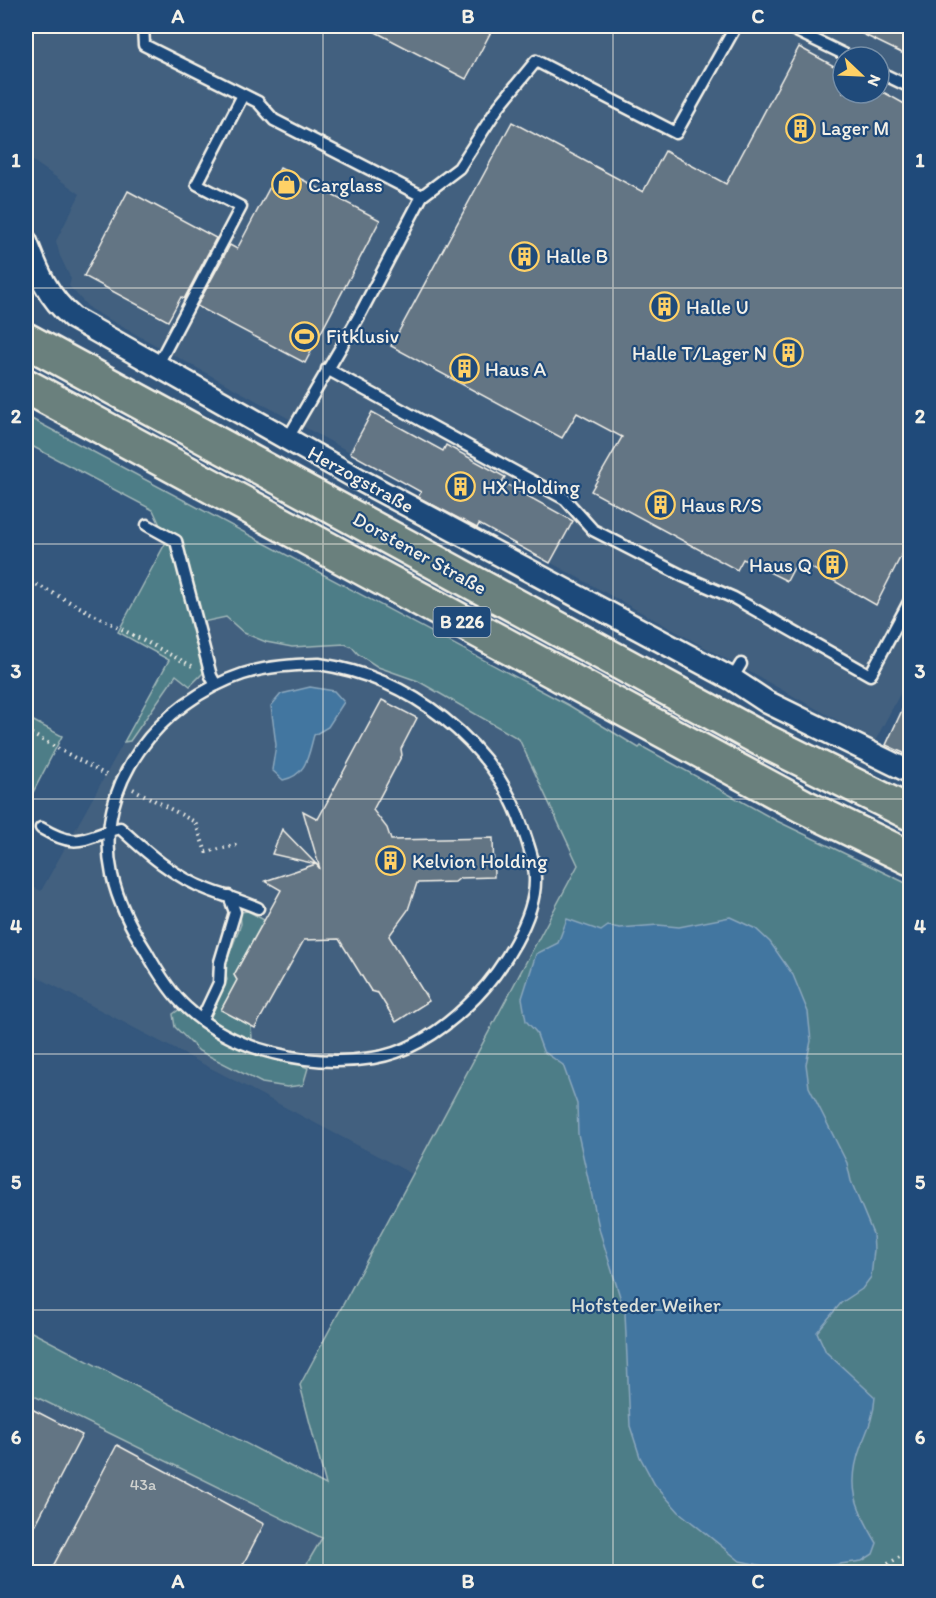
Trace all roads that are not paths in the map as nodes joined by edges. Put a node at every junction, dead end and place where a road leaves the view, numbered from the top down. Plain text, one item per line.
1 (143, 26) edge
2 (736, 26) edge
3 (786, 26) edge
4 (831, 48) edge
5 (891, 78) edge
6 (910, 87) edge
7 (243, 95) junction
8 (422, 196) junction
9 (26, 241) edge
10 (26, 340) edge
11 (158, 366) junction
12 (327, 369) junction
13 (26, 386) edge
14 (288, 438) junction
15 (147, 525) dead end
16 (910, 600) edge
17 (213, 680) junction
18 (910, 772) edge
19 (910, 813) edge
20 (40, 828) dead end
21 (111, 830) junction
22 (910, 858) edge
23 (229, 896) junction
24 (258, 908) dead end
25 (202, 1019) junction

1 - 7 lane
2 - 8 lane
3 - 4 lane
5 - 6 lane
7 - 8 lane
7 - 11 lane
8 - 12 lane
9 - 11 street, Herzogstraße
10 - 19 main road, Dorstener Straße / B 226
11 - 14 street, Herzogstraße
12 - 14 lane
12 - 16 lane
13 - 22 main road, Dorstener Straße / B 226
14 - 18 street, Herzogstraße
15 - 17 lane
17 - 21 lane
17 - 25 lane
20 - 21 lane
21 - 23 lane
21 - 25 lane
23 - 24 lane
23 - 25 lane

